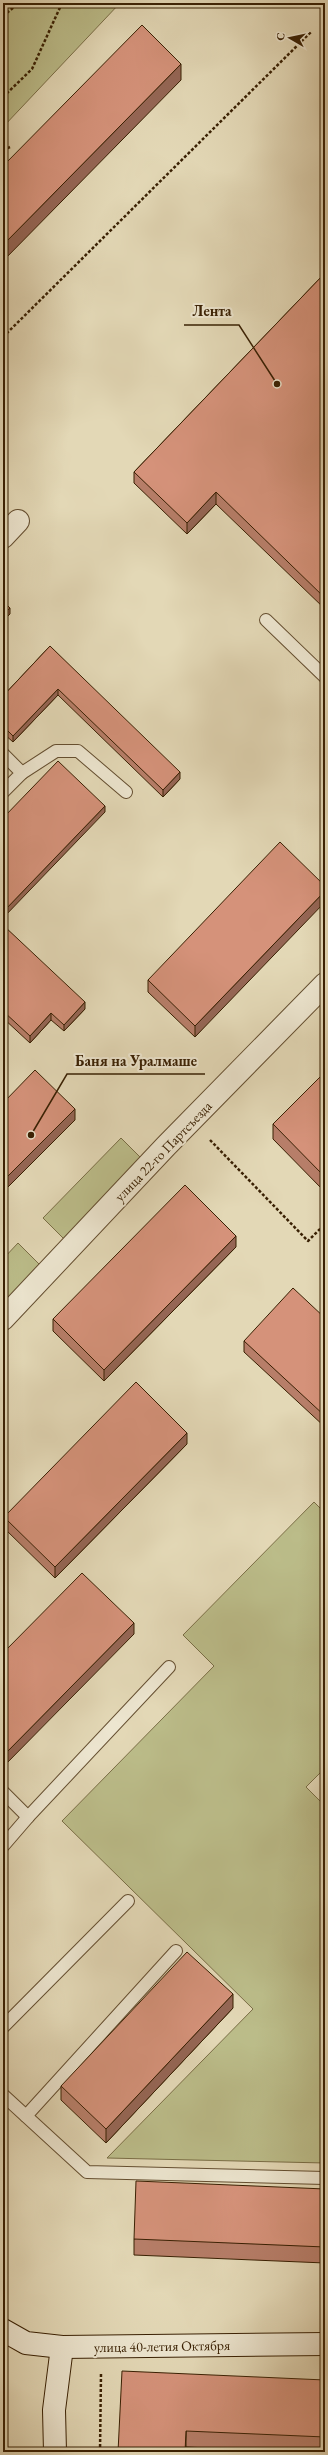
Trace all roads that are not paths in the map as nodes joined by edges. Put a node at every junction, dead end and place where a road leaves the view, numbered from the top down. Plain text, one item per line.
1 (18, 521) dead end
2 (3, 537) edge
3 (266, 620) dead end
4 (325, 677) edge
5 (3, 754) edge
6 (22, 773) junction
7 (3, 792) edge
8 (126, 792) dead end
9 (325, 984) edge
10 (3, 1319) edge
11 (169, 1667) dead end
12 (3, 1792) edge
13 (28, 1817) junction
14 (3, 1846) edge
15 (128, 1901) dead end
16 (176, 1950) dead end
17 (3, 2027) edge
18 (3, 2095) edge
19 (26, 2116) junction
20 (325, 2178) edge
21 (3, 2330) edge
22 (325, 2344) edge
23 (62, 2347) junction
24 (55, 2452) edge

1 - 2 street
3 - 4 lane
5 - 6 lane
6 - 7 lane
6 - 8 lane
9 - 10 street, улица 22-го Партсъезда
11 - 13 lane
12 - 13 lane
13 - 14 lane
15 - 17 lane
16 - 19 lane
18 - 19 lane
19 - 20 lane
21 - 23 street, улица 40-летия Октября
22 - 23 street, улица 40-летия Октября
23 - 24 street

